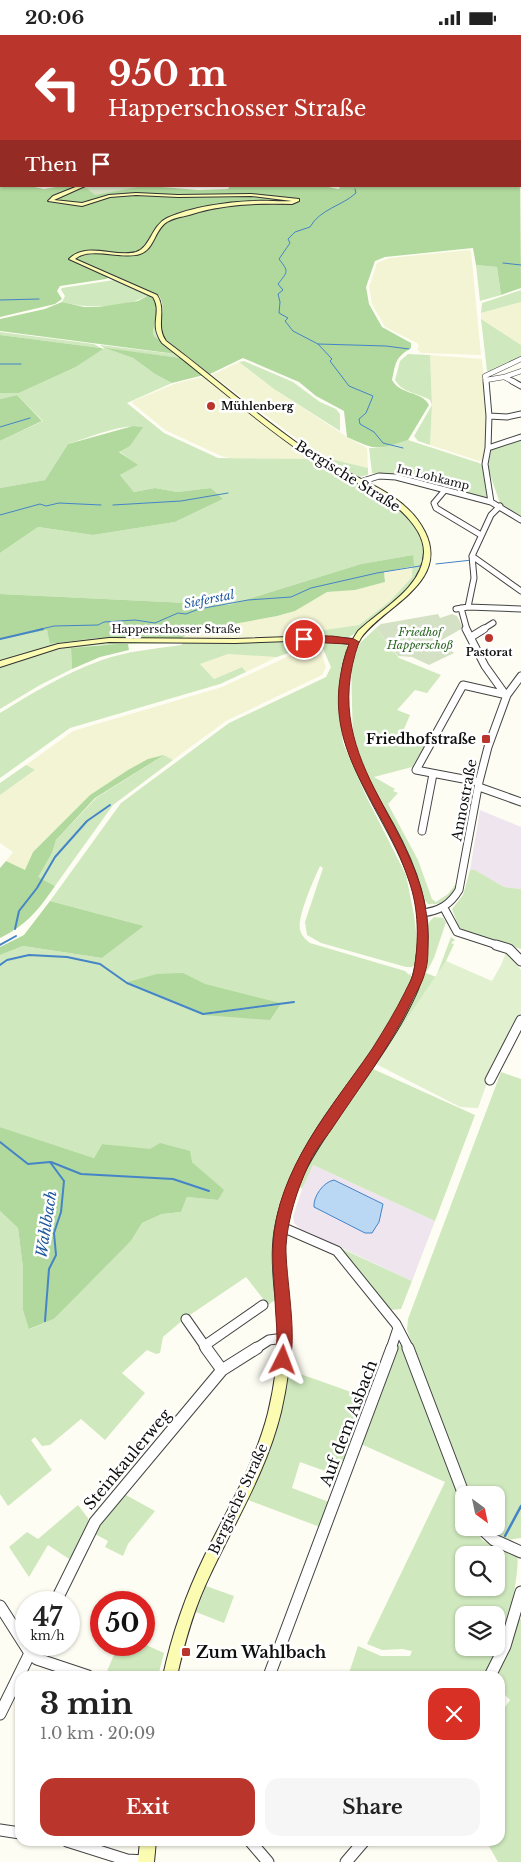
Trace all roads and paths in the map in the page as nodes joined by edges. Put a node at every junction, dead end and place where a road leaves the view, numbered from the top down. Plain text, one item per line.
1 (80, 187) edge
2 (521, 359) edge
3 (521, 371) edge
4 (504, 377) junction
5 (486, 380) junction
6 (521, 386) edge
7 (521, 414) edge
8 (489, 416) junction
9 (521, 437) edge
10 (488, 448) junction
11 (360, 482) junction
12 (445, 490) junction
13 (491, 502) junction
14 (500, 506) junction
15 (521, 520) edge
16 (481, 535) junction
17 (472, 556) junction
18 (521, 591) edge
19 (462, 608) junction
20 (521, 609) edge
21 (493, 623) dead end
22 (471, 637) junction
23 (354, 642) junction
24 (0, 664) edge
25 (521, 676) edge
26 (507, 695) junction
27 (433, 774) junction
28 (479, 784) junction
29 (521, 802) edge
30 (422, 831) dead end
31 (444, 907) junction
32 (422, 913) junction
33 (521, 961) edge
34 (521, 1020) edge
35 (490, 1080) dead end
36 (282, 1227) junction
37 (263, 1305) dead end
38 (186, 1319) dead end
39 (398, 1328) junction
40 (284, 1338) junction
41 (204, 1346) junction
42 (222, 1370) junction
43 (461, 1486) edge
44 (488, 1536) edge
45 (521, 1552) edge
46 (61, 1591) edge
47 (521, 1592) edge
48 (0, 1606) edge
49 (15, 1626) edge
50 (29, 1656) edge
51 (36, 1656) edge
52 (21, 1671) edge
53 (73, 1671) edge
54 (171, 1671) edge
55 (271, 1671) edge
56 (493, 1671) edge
57 (15, 1684) edge
58 (0, 1714) edge
59 (0, 1830) edge
60 (15, 1832) edge
61 (84, 1846) edge
62 (148, 1846) edge
63 (254, 1846) edge
64 (360, 1846) edge
65 (146, 1862) edge
66 (268, 1862) edge
67 (346, 1862) edge

1 - 11 main road, Bergische Straße
2 - 5 street
3 - 4 street
4 - 5 street
4 - 6 street
5 - 8 street
7 - 8 street
8 - 10 street
9 - 10 street
10 - 13 street
11 - 12 street, Im Lohkamp
11 - 23 main road, Bergische Straße
12 - 13 street, Im Lohkamp
12 - 16 street
13 - 14 street, Im Lohkamp
14 - 15 street
14 - 16 street
16 - 17 street
17 - 18 street
17 - 19 street
19 - 20 street
19 - 22 street
21 - 22 street
22 - 26 street
23 - 24 main road, Happerschosser Straße
23 - 32 main road, Bergische Straße
25 - 26 street, Annostraße
26 - 27 street
26 - 28 street, Annostraße
27 - 28 street
27 - 30 street
28 - 29 street
28 - 31 street, Annostraße
31 - 32 street
31 - 33 street
32 - 36 main road, Bergische Straße
34 - 35 street
36 - 39 street
36 - 40 main road, Bergische Straße
37 - 41 street
38 - 41 street
39 - 43 street
39 - 55 street, Auf dem Asbach
40 - 42 street, Steinkaulerweg
40 - 54 main road, Bergische Straße
41 - 42 street
42 - 46 street, Steinkaulerweg
44 - 45 street
47 - 56 street
48 - 49 street
50 - 52 street
51 - 53 street
57 - 58 street
59 - 60 street
61 - 65 street
62 - 65 main road
63 - 66 street
64 - 67 street

